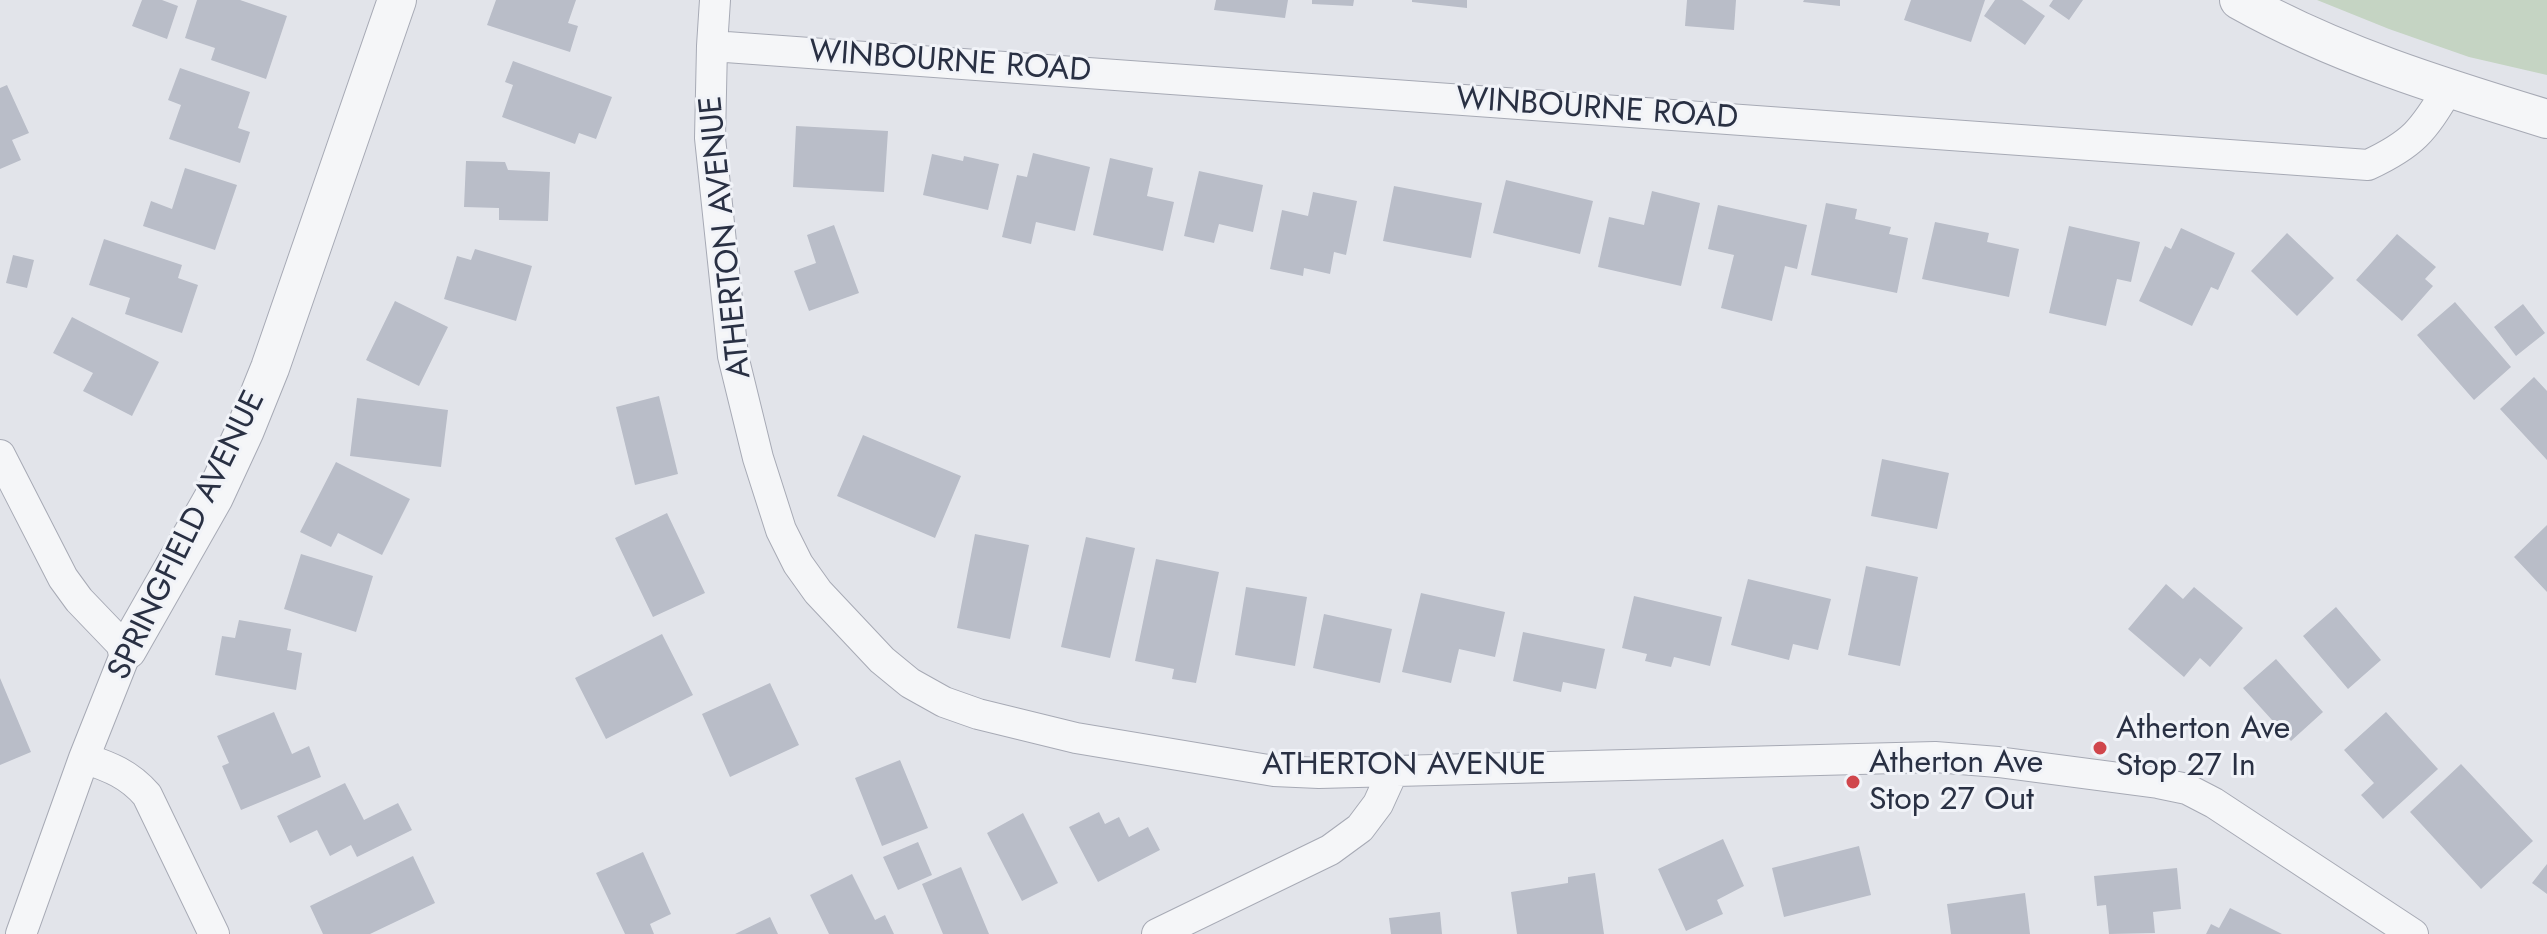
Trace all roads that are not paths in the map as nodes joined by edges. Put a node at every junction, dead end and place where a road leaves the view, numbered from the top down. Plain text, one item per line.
1 (397, 0) edge
2 (715, 0) edge
3 (2239, 0) edge
4 (712, 46) junction
5 (2448, 89) junction
6 (2547, 119) edge
7 (0, 455) edge
8 (127, 650) junction
9 (84, 758) junction
10 (1393, 771) junction
11 (21, 934) edge
12 (214, 934) edge
13 (1157, 934) edge
14 (2413, 934) edge

1 - 8 street, SPRINGFIELD AVENUE
2 - 4 street, ATHERTON AVENUE
3 - 5 street
4 - 5 street, WINBOURNE ROAD
4 - 10 street, ATHERTON AVENUE
5 - 6 street
7 - 8 street
8 - 9 street, SPRINGFIELD AVENUE
9 - 11 street, SPRINGFIELD AVENUE
9 - 12 street
10 - 13 street
10 - 14 street, ATHERTON AVENUE

